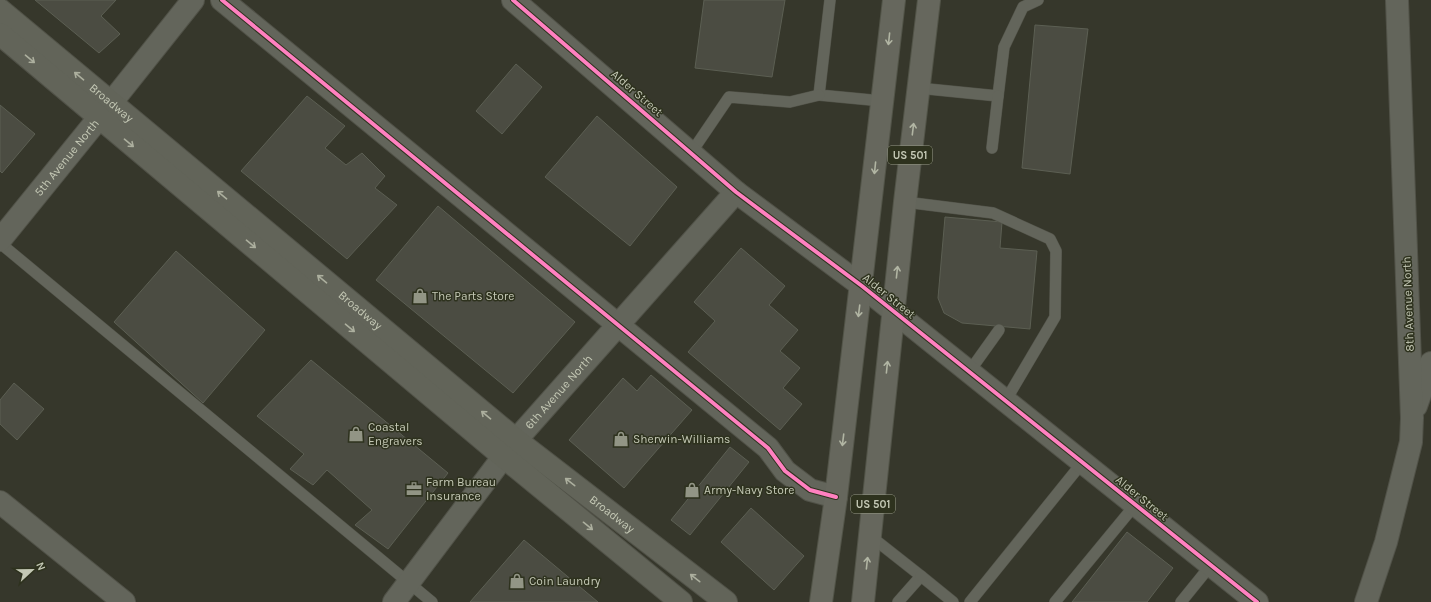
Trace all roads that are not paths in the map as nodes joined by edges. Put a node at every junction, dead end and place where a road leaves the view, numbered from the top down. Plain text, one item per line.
1 (193, 0) edge
2 (222, 0) edge
3 (513, 0) edge
4 (830, 0) edge
5 (894, 0) edge
6 (929, 0) edge
7 (1038, 0) edge
8 (1397, 0) edge
9 (0, 10) edge
10 (0, 34) edge
11 (918, 88) junction
12 (819, 94) junction
13 (998, 96) junction
14 (882, 101) junction
15 (105, 110) junction
16 (992, 148) dead end
17 (691, 153) junction
18 (736, 192) junction
19 (905, 202) junction
20 (0, 241) edge
21 (862, 286) junction
22 (893, 311) junction
23 (618, 325) junction
24 (999, 330) dead end
25 (1431, 363) edge
26 (969, 372) junction
27 (1006, 400) junction
28 (1412, 418) junction
29 (510, 449) junction
30 (1082, 463) junction
31 (836, 497) junction
32 (0, 502) edge
33 (1135, 505) junction
34 (869, 535) junction
35 (1211, 565) junction
36 (922, 576) junction
37 (409, 583) junction
38 (124, 602) edge
39 (394, 602) edge
40 (432, 602) edge
41 (681, 602) edge
42 (726, 602) edge
43 (822, 602) edge
44 (862, 602) edge
45 (898, 602) edge
46 (953, 602) edge
47 (970, 602) edge
48 (1055, 602) edge
49 (1181, 602) edge
50 (1257, 602) edge
51 (1366, 602) edge

1 - 15 street, 5th Avenue North
2 - 23 street
3 - 17 street, Alder Street
4 - 12 lane
5 -> 14 main road, US 501
6 - 11 main road, US 501
7 - 13 lane
8 - 28 street, 8th Avenue North
15 -> 9 main road, Broadway
10 -> 15 main road, Broadway
11 - 13 lane
19 -> 11 main road, US 501
12 - 14 lane
12 - 17 lane
13 - 16 lane
14 -> 21 main road, US 501
15 - 20 street, 5th Avenue North
15 - 29 main road, Broadway
17 - 18 street, Alder Street
18 - 21 street, Alder Street
18 - 23 street, 6th Avenue North
22 -> 19 main road, US 501
19 - 27 lane
20 - 37 lane
21 - 22 street, Alder Street
21 -> 31 main road, US 501
22 - 26 street, Alder Street
34 -> 22 main road, US 501
23 - 29 street, 6th Avenue North
23 - 31 street
24 - 26 lane
25 - 28 street
26 - 27 street, Alder Street
27 - 30 street, Alder Street
28 - 51 street, 8th Avenue North
29 - 37 street, 6th Avenue North
29 -> 41 main road, Broadway
42 -> 29 main road, Broadway
30 - 33 street, Alder Street
30 - 47 lane
31 - 43 main road, US 501
32 - 38 street
33 - 35 street, Alder Street
33 - 48 lane
34 - 36 lane
44 -> 34 main road, US 501
35 - 49 lane
35 - 50 street, Alder Street
36 - 45 lane
36 - 46 lane
37 - 39 street, 6th Avenue North
37 - 40 lane

